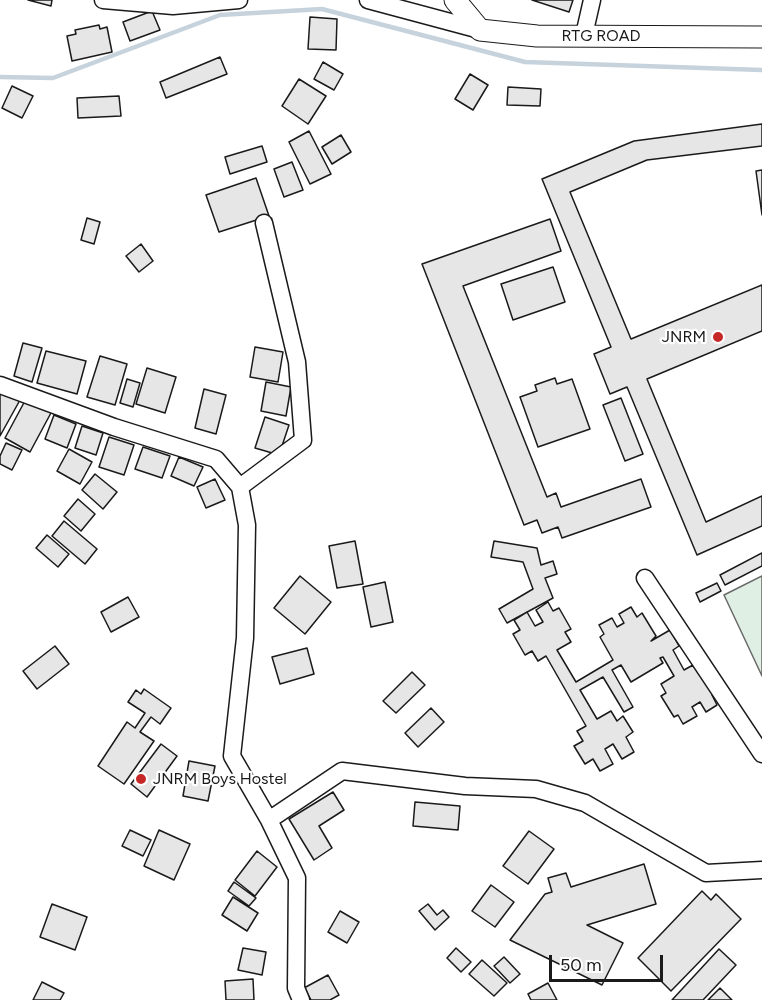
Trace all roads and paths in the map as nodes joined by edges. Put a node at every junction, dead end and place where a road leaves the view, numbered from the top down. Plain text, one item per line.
1 (104, 0) edge
2 (239, 0) edge
3 (368, 0) edge
4 (455, 0) edge
5 (592, 0) edge
6 (480, 30) junction
7 (584, 35) junction
8 (762, 37) edge
9 (264, 223) dead end
10 (0, 385) edge
11 (240, 487) junction
12 (645, 578) dead end
13 (762, 754) edge
14 (269, 820) junction
15 (762, 870) edge
16 (301, 1000) edge

1 - 2 street
3 - 6 street
4 - 6 main road
5 - 7 street
6 - 7 main road, RTG ROAD
7 - 8 main road, RTG ROAD
9 - 11 street
10 - 11 street
11 - 14 street
12 - 13 street
14 - 15 street
14 - 16 street

